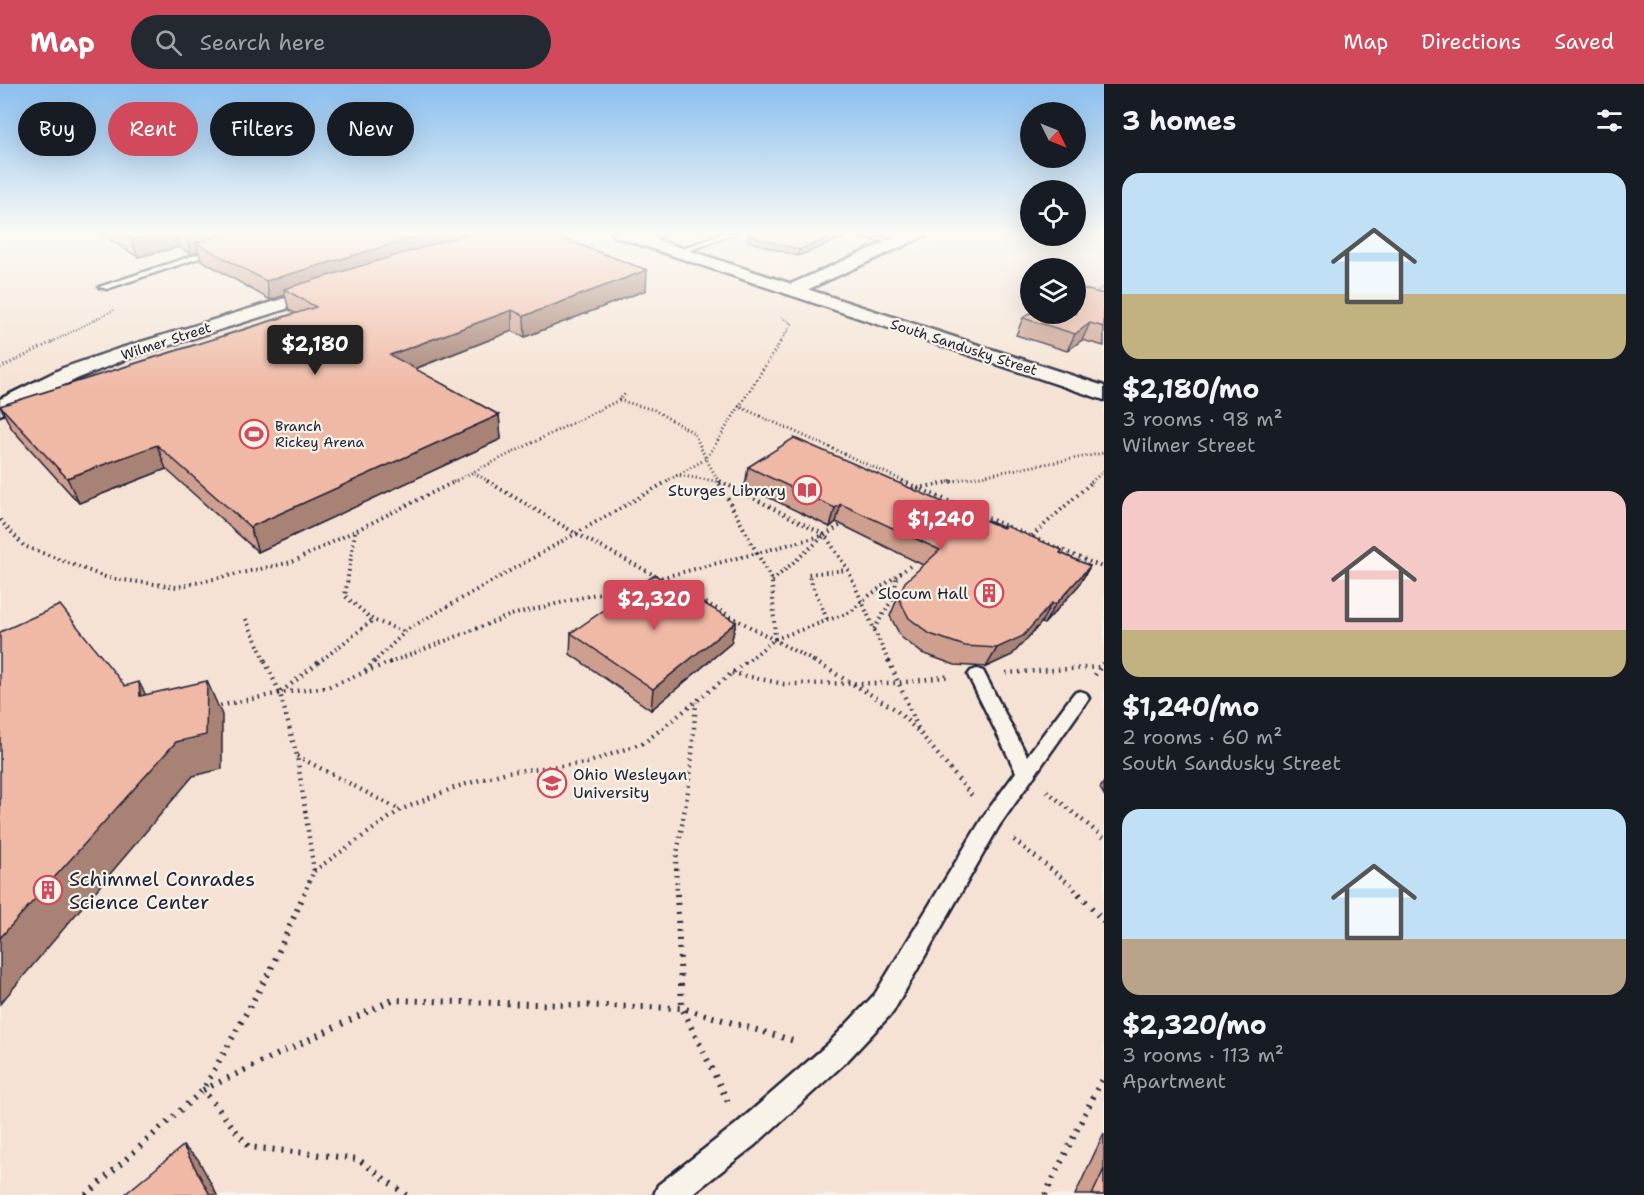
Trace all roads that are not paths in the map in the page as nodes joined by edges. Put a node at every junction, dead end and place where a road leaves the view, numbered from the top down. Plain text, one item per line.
1 (111, 285) edge
2 (345, 285) edge
3 (777, 285) edge
4 (803, 285) edge
5 (104, 287) dead end
6 (792, 290) junction
7 (1104, 393) edge
8 (0, 408) edge
9 (977, 675) road end
10 (1080, 698) dead end
11 (1026, 773) junction
12 (668, 1195) edge

1 - 5 lane
2 - 8 street, Wilmer Street
3 - 6 street, South Sandusky Street
4 - 6 street
6 - 7 street, South Sandusky Street
9 - 11 lane
10 - 11 lane
11 - 12 lane

